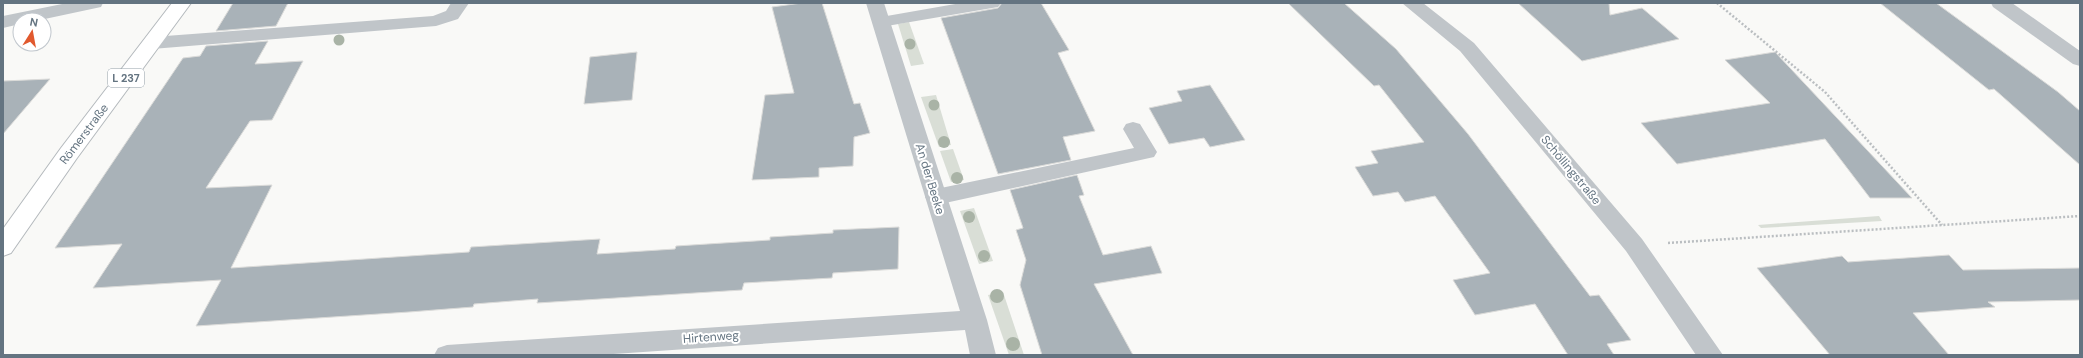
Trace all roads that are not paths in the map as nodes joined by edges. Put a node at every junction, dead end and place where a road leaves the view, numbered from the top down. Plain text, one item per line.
1 (94, 3) edge
2 (182, 3) edge
3 (460, 3) edge
4 (992, 3) edge
5 (1411, 3) edge
6 (2000, 3) edge
7 (878, 12) edge
8 (3, 22) edge
9 (152, 43) junction
10 (2080, 60) edge
11 (1133, 129) dead end
12 (936, 197) junction
13 (3, 247) edge
14 (974, 320) junction
15 (547, 352) edge
16 (447, 355) edge
17 (983, 355) edge
18 (1710, 355) edge

1 - 8 street
2 - 9 main road, Römerstraße / L 237
3 - 9 lane
4 - 7 lane
5 - 18 street, Schöllingstraße
6 - 10 street
7 - 12 street, An der Beeke
9 - 13 main road, Römerstraße / L 237
11 - 12 lane
12 - 14 street, An der Beeke
14 - 15 street, Hirtenweg
14 - 17 street, An der Beeke
15 - 16 street, Hirtenweg

